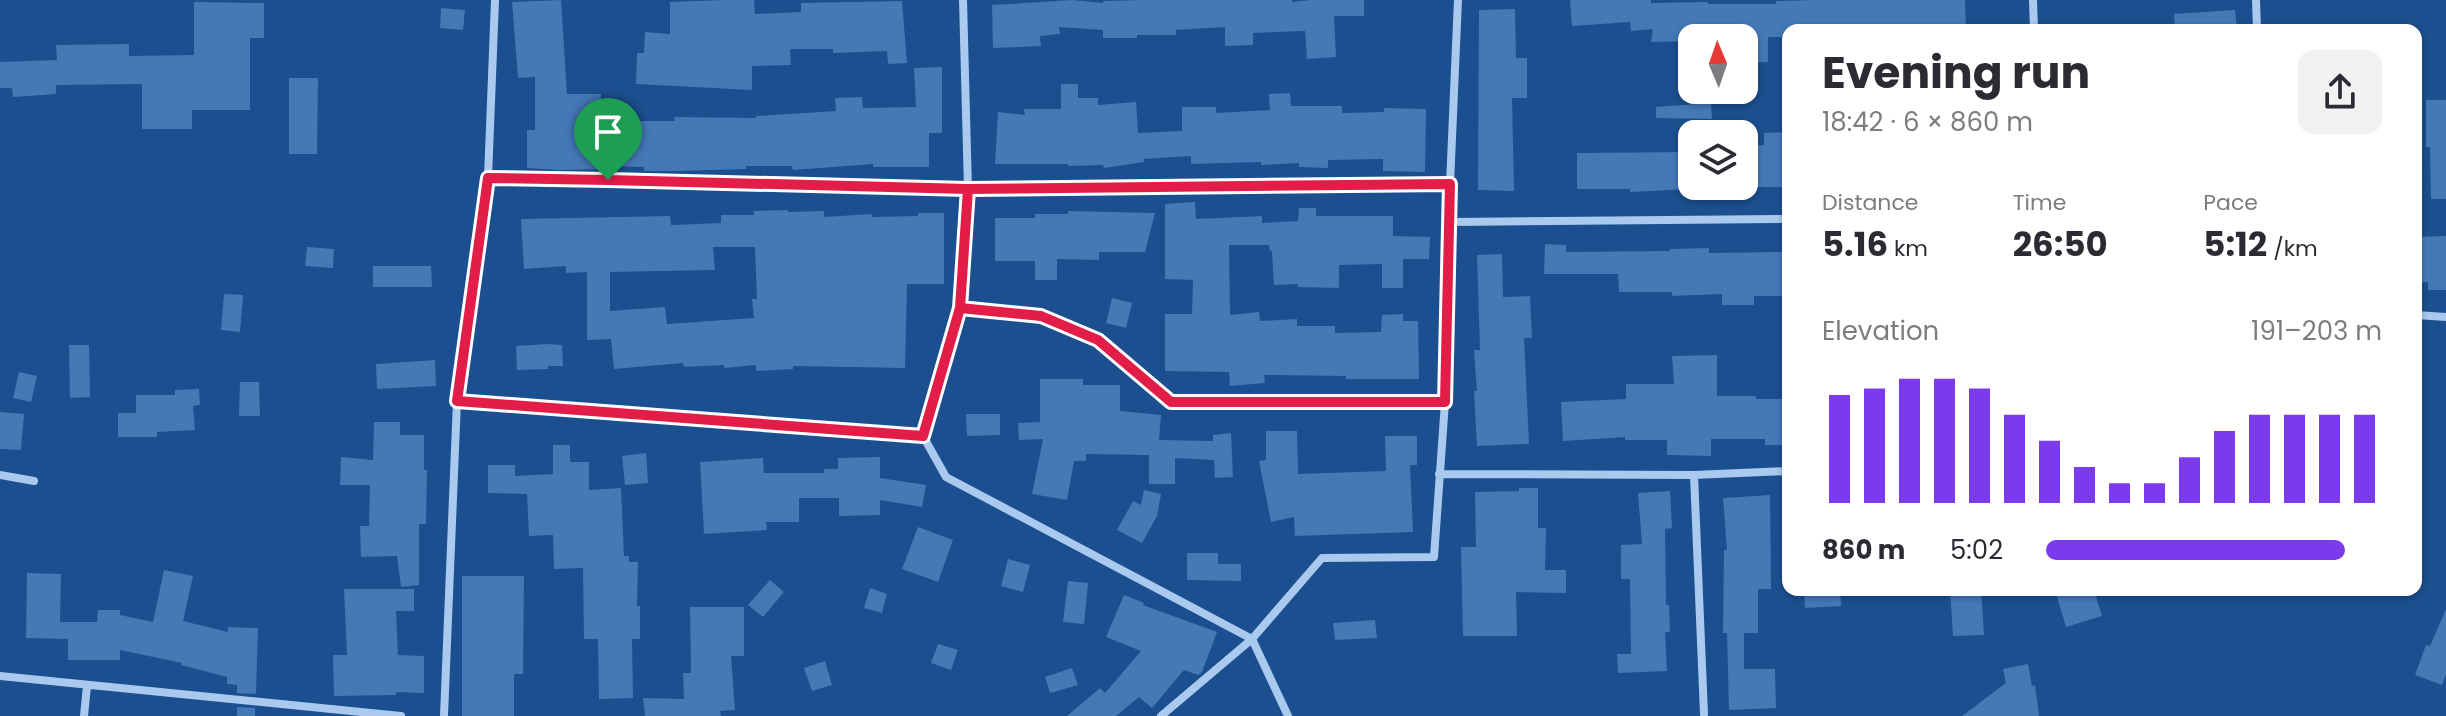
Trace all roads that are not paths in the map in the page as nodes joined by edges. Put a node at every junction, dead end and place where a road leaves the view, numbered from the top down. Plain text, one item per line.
1 (495, 0) edge
2 (963, 0) edge
3 (1458, 0) edge
4 (2033, 0) edge
5 (2256, 0) edge
6 (2034, 24) edge
7 (2257, 24) edge
8 (488, 178) junction
9 (1450, 184) junction
10 (968, 189) junction
11 (1782, 219) edge
12 (1450, 222) junction
13 (960, 308) junction
14 (2422, 315) edge
15 (2446, 317) edge
16 (457, 401) junction
17 (1445, 402) junction
18 (923, 436) junction
19 (1782, 471) edge
20 (1439, 474) junction
21 (0, 475) edge
22 (1694, 475) junction
23 (34, 481) dead end
24 (1252, 639) junction
25 (0, 676) edge
26 (87, 686) junction
27 (1704, 714) edge
28 (84, 716) edge
29 (401, 716) edge
30 (444, 716) edge
31 (1161, 716) edge
32 (1288, 716) edge

1 - 8 street
2 - 10 street
3 - 9 street
4 - 6 street
5 - 7 street
8 - 10 street
8 - 16 street
9 - 10 street
9 - 12 street
10 - 13 street
11 - 12 street
12 - 17 street
13 - 17 street
13 - 18 street
14 - 15 street
16 - 18 street
16 - 30 street
17 - 20 street
18 - 24 street
19 - 22 street
20 - 22 street
20 - 24 street
21 - 23 street
22 - 27 street
24 - 31 street
24 - 32 street
25 - 26 street
26 - 28 street
26 - 29 street

